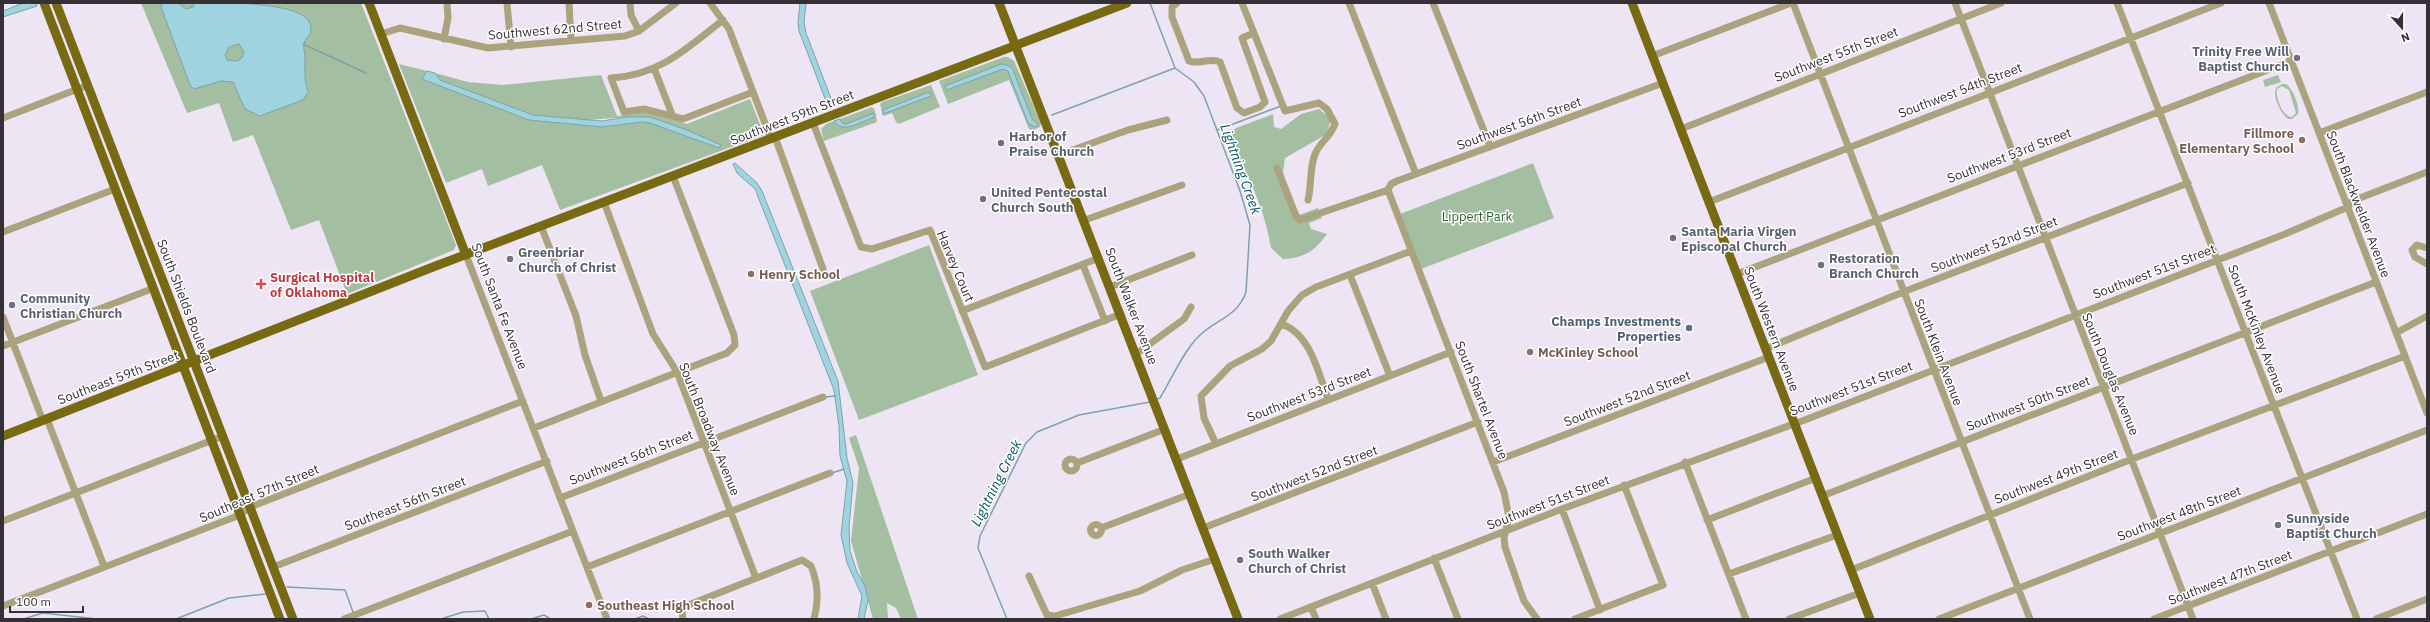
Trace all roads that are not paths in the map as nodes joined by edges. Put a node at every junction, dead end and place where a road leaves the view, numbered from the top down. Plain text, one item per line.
1 (44, 3) edge
2 (56, 3) edge
3 (369, 3) edge
4 (447, 3) edge
5 (507, 3) edge
6 (568, 3) edge
7 (630, 3) edge
8 (676, 3) edge
9 (710, 3) edge
10 (999, 3) edge
11 (1127, 3) edge
12 (1177, 3) edge
13 (1242, 3) edge
14 (1349, 3) edge
15 (1433, 3) edge
16 (1632, 3) edge
17 (1792, 3) edge
18 (1955, 3) edge
19 (2001, 3) edge
20 (2117, 3) edge
21 (2221, 3) edge
22 (2269, 3) edge
23 (1109, 6) edge
24 (1962, 18) junction
25 (723, 20) junction
26 (639, 31) junction
27 (1254, 33) junction
28 (381, 34) junction
29 (2131, 37) junction
30 (444, 39) junction
31 (571, 40) junction
32 (1015, 46) junction
33 (511, 47) junction
34 (1652, 56) junction
35 (2291, 61) junction
36 (654, 68) junction
37 (1819, 73) junction
38 (1663, 83) junction
39 (88, 85) junction
40 (77, 89) junction
41 (753, 92) junction
42 (1990, 92) junction
43 (2427, 92) edge
44 (2160, 111) junction
45 (673, 117) junction
46 (3, 118) edge
47 (1167, 120) dead end
48 (813, 123) junction
49 (1680, 129) junction
50 (2319, 133) junction
51 (773, 138) junction
52 (1490, 146) junction
53 (1847, 147) junction
54 (1059, 155) junction
55 (2018, 165) junction
56 (1277, 168) dead end
57 (2427, 172) edge
58 (1416, 174) junction
59 (673, 176) junction
60 (2188, 183) junction
61 (1182, 185) dead end
62 (115, 189) junction
63 (1388, 190) junction
64 (1308, 200) dead end
65 (604, 202) junction
66 (1709, 202) junction
67 (2348, 206) junction
68 (1085, 220) junction
69 (1876, 220) junction
70 (141, 222) junction
71 (130, 226) junction
72 (541, 226) junction
73 (3, 232) edge
74 (2046, 237) junction
75 (2427, 248) edge
76 (1411, 251) junction
77 (466, 255) junction
78 (1192, 255) dead end
79 (1099, 258) junction
80 (2218, 260) junction
81 (2427, 264) edge
82 (1082, 265) junction
83 (823, 269) dead end
84 (1350, 274) junction
85 (1737, 274) junction
86 (2376, 282) junction
87 (1110, 287) junction
88 (154, 288) junction
89 (1903, 292) junction
90 (1191, 307) dead end
91 (962, 311) junction
92 (1121, 314) junction
93 (2075, 314) junction
94 (2427, 316) edge
95 (3, 317) edge
96 (1105, 321) junction
97 (1282, 324) junction
98 (2246, 332) junction
99 (2396, 333) junction
100 (13, 343) junction
101 (3, 346) edge
102 (1451, 352) junction
103 (1767, 353) junction
104 (1136, 354) junction
105 (2405, 356) junction
106 (194, 361) junction
107 (184, 366) junction
108 (1934, 368) junction
109 (677, 372) junction
110 (1390, 376) junction
111 (2103, 386) junction
112 (2424, 394) edge
113 (823, 397) dead end
114 (1328, 399) junction
115 (523, 401) junction
116 (602, 401) junction
117 (2274, 405) junction
118 (2427, 413) edge
119 (45, 420) junction
120 (1478, 422) junction
121 (1794, 423) junction
122 (534, 428) junction
123 (1165, 429) junction
124 (2427, 430) edge
125 (3, 436) edge
126 (223, 436) junction
127 (212, 440) junction
128 (704, 441) junction
129 (1961, 442) junction
130 (1216, 444) junction
131 (1177, 459) junction
132 (2132, 459) junction
133 (547, 461) junction
134 (1493, 462) junction
135 (1685, 462) junction
136 (1077, 463) dead end
137 (830, 473) dead end
138 (1816, 478) junction
139 (2302, 479) junction
140 (1624, 485) junction
141 (74, 493) junction
142 (1190, 494) junction
143 (1822, 496) junction
144 (560, 498) junction
145 (250, 507) junction
146 (1562, 509) junction
147 (729, 510) junction
148 (2427, 514) edge
149 (240, 515) junction
150 (1990, 515) junction
151 (1707, 520) junction
152 (3, 521) edge
153 (1101, 528) dead end
154 (1203, 528) junction
155 (1505, 530) junction
156 (573, 531) junction
157 (2161, 532) junction
158 (1837, 535) junction
159 (2330, 551) junction
160 (1434, 558) junction
161 (1215, 559) junction
162 (104, 566) junction
163 (273, 567) junction
164 (587, 567) junction
165 (1851, 570) junction
166 (1729, 574) junction
167 (1029, 576) dead end
168 (756, 578) junction
169 (1372, 583) junction
170 (2018, 588) junction
171 (1860, 593) junction
172 (2427, 598) edge
173 (3, 606) edge
174 (2188, 606) junction
175 (1311, 607) junction
176 (1600, 610) junction
177 (280, 619) edge
178 (293, 619) edge
179 (344, 619) edge
180 (607, 619) edge
181 (683, 619) edge
182 (814, 619) edge
183 (1238, 619) edge
184 (1280, 619) edge
185 (1316, 619) edge
186 (1386, 619) edge
187 (1458, 619) edge
188 (1537, 619) edge
189 (1575, 619) edge
190 (1746, 619) edge
191 (1788, 619) edge
192 (1870, 619) edge
193 (1939, 619) edge
194 (2030, 619) edge
195 (2154, 619) edge
196 (2193, 619) edge
197 (2357, 619) edge
198 (2376, 619) edge

1 - 40 main road, South Shields Boulevard
2 - 39 main road, South Shields Boulevard
3 - 28 main road, South Santa Fe Avenue
4 - 30 street
5 - 33 street
6 - 31 street
7 - 26 street
8 - 26 street, Southwest 62nd Street
9 - 25 street
10 - 32 main road, South Walker Avenue
11 - 23 main road, Southwest 59th Street
12 - 27 street
13 - 27 street
14 - 58 street
15 - 52 street
16 - 34 main road, South Western Avenue
17 - 34 street
17 - 37 street, South Klein Avenue
18 - 24 street, South Douglas Avenue
19 - 24 street, Southwest 55th Street
20 - 29 street, South McKinley Avenue
21 - 29 street, Southwest 54th Street
22 - 35 street, South Blackwelder Avenue
23 - 32 main road, Southwest 59th Street
24 - 37 street, Southwest 55th Street
24 - 42 street, South Douglas Avenue
25 - 36 street
25 - 41 street
26 - 31 street, Southwest 62nd Street
27 - 64 street
28 - 30 street, Southwest 62nd Street
28 - 77 main road, South Santa Fe Avenue
29 - 42 street, Southwest 54th Street
29 - 44 street, South McKinley Avenue
30 - 33 street, Southwest 62nd Street
31 - 33 street, Southwest 62nd Street
32 - 48 main road, Southwest 59th Street
32 - 54 main road, South Walker Avenue
34 - 38 main road, South Western Avenue
35 - 44 street, Southwest 53rd Street
35 - 50 street, South Blackwelder Avenue
36 - 45 street
36 - 45 street
37 - 49 street, Southwest 55th Street
37 - 53 street, South Klein Avenue
38 - 49 main road, South Western Avenue
38 - 52 street, Southwest 56th Street
39 - 40 street
39 - 70 main road, South Shields Boulevard
40 - 46 street
40 - 62 main road, South Shields Boulevard
41 - 45 street
41 - 51 street
42 - 53 street, Southwest 54th Street
42 - 55 street, South Douglas Avenue
43 - 50 street
44 - 55 street, Southwest 53rd Street
44 - 60 street, South McKinley Avenue
47 - 54 street
48 - 51 main road, Southwest 59th Street
48 - 91 street, Harvey Court
49 - 66 main road, South Western Avenue
50 - 67 street, South Blackwelder Avenue
51 - 59 main road, Southwest 59th Street
51 - 83 street
52 - 58 street, Southwest 56th Street
53 - 66 street, Southwest 54th Street
53 - 69 street, South Klein Avenue
54 - 68 main road, South Walker Avenue
55 - 69 street, Southwest 53rd Street
55 - 74 street, South Douglas Avenue
56 - 63 street, Southwest 56th Street
57 - 67 street, Southwest 51st Street
58 - 63 street, Southwest 56th Street
59 - 65 main road, Southwest 59th Street
59 - 109 street
60 - 74 street, Southwest 52nd Street
60 - 80 street, South McKinley Avenue
61 - 68 street
62 - 71 main road, South Shields Boulevard
62 - 73 street
63 - 76 street, South Shartel Avenue
65 - 72 main road, Southwest 59th Street
65 - 109 street, South Broadway Avenue
66 - 85 main road, South Western Avenue
67 - 80 street, Southwest 51st Street
67 - 86 street, South Blackwelder Avenue
68 - 79 main road, South Walker Avenue
69 - 85 street, Southwest 53rd Street
69 - 89 street, South Klein Avenue
70 - 71 main road
70 - 106 main road, South Shields Boulevard
71 - 88 main road, South Shields Boulevard
72 - 77 main road, Southwest 59th Street
72 - 116 street
74 - 89 street, Southwest 52nd Street
74 - 93 street, South Douglas Avenue
75 - 81 street
76 - 84 street
76 - 102 street, South Shartel Avenue
77 - 106 main road, Southeast 59th Street
77 - 115 street, South Santa Fe Avenue
78 - 87 street
79 - 82 street
79 - 87 main road, South Walker Avenue
80 - 93 street, Southwest 51st Street
80 - 98 street, South McKinley Avenue
82 - 91 street
82 - 96 street
84 - 97 street
84 - 110 street
85 - 103 main road, South Western Avenue
86 - 98 street, Southwest 50th Street
86 - 99 street, South Blackwelder Avenue
87 - 92 main road, South Walker Avenue
88 - 100 street
88 - 107 main road, South Shields Boulevard
89 - 103 street, Southwest 52nd Street
89 - 108 street, South Klein Avenue
90 - 104 street
91 - 96 street, Harvey Court
92 - 96 street
92 - 104 main road, South Walker Avenue
93 - 108 street, Southwest 51st Street
93 - 111 street, South Douglas Avenue
94 - 99 street
95 - 100 street
97 - 114 street
97 - 130 street
98 - 111 street, Southwest 50th Street
98 - 117 street, South McKinley Avenue
99 - 105 street, South Blackwelder Avenue
100 - 101 street
100 - 119 street
102 - 110 street, Southwest 53rd Street
102 - 120 street, South Shartel Avenue
103 - 121 main road, South Western Avenue
103 - 134 street, Southwest 52nd Street
104 - 123 main road, South Walker Avenue
105 - 112 street, South Blackwelder Avenue
105 - 117 street, Southwest 49th Street
106 - 107 main road, Southeast 59th Street
106 - 126 main road, South Shields Boulevard
107 - 119 main road, Southeast 59th Street
107 - 127 main road, South Shields Boulevard
108 - 121 street, Southwest 51st Street
108 - 129 street, South Klein Avenue
109 - 116 street
109 - 128 street, South Broadway Avenue
110 - 114 street, Southwest 53rd Street
111 - 129 street, Southwest 50th Street
111 - 132 street, South Douglas Avenue
112 - 118 street, South Blackwelder Avenue
113 - 128 street, Southwest 56th Street
114 - 130 street, Southwest 53rd Street
115 - 122 street, South Santa Fe Avenue
115 - 145 street, Southeast 57th Street
116 - 122 street
117 - 132 street, Southwest 49th Street
117 - 139 street, South McKinley Avenue
119 - 125 main road, Southeast 59th Street
119 - 141 street
120 - 134 street, South Shartel Avenue
120 - 154 street, Southwest 52nd Street
121 - 135 street, Southwest 51st Street
121 - 138 main road, South Western Avenue
122 - 133 street, South Santa Fe Avenue
123 - 131 main road, South Walker Avenue
123 - 136 street
124 - 139 street, Southwest 48th Street
126 - 127 street
126 - 145 main road, South Shields Boulevard
127 - 141 street
127 - 149 main road, South Shields Boulevard
128 - 144 street, Southwest 56th Street
128 - 147 street, South Broadway Avenue
129 - 143 street, Southwest 50th Street
129 - 150 street, South Klein Avenue
130 - 131 street, Southwest 53rd Street
131 - 142 main road, South Walker Avenue
132 - 150 street, Southwest 49th Street
132 - 157 street, South Douglas Avenue
133 - 144 street, South Santa Fe Avenue
133 - 163 street, Southeast 56th Street
134 - 155 street, South Shartel Avenue
135 - 140 street, Southwest 51st Street
135 - 151 street
137 - 147 street
138 - 143 main road, South Western Avenue
138 - 151 street
139 - 157 street, Southwest 48th Street
139 - 159 street, South McKinley Avenue
140 - 146 street, Southwest 51st Street
140 - 176 street
141 - 152 street
141 - 162 street
142 - 153 street
142 - 154 main road, South Walker Avenue
143 - 158 main road, South Western Avenue
144 - 156 street, South Santa Fe Avenue
145 - 149 street, Southeast 57th Street
145 - 163 main road, South Shields Boulevard
146 - 155 street, Southwest 51st Street
146 - 176 street
147 - 164 street
147 - 168 street, South Broadway Avenue
148 - 159 street, Southwest 47th Street
149 - 162 street, Southeast 57th Street
149 - 177 main road, South Shields Boulevard
150 - 165 street, Southwest 49th Street
150 - 170 street, South Klein Avenue
151 - 166 street
154 - 161 main road, South Walker Avenue
155 - 160 street, Southwest 51st Street
155 - 188 street, South Shartel Avenue
156 - 164 street, South Santa Fe Avenue
156 - 179 street
157 - 170 street, Southwest 48th Street
157 - 174 street, South Douglas Avenue
158 - 165 main road, South Western Avenue
158 - 166 street
159 - 174 street, Southwest 47th Street
159 - 197 street, South McKinley Avenue
160 - 169 street, Southwest 51st Street
160 - 187 street
161 - 167 street
161 - 183 main road, South Walker Avenue
162 - 173 street, Southeast 57th Street
163 - 178 main road, South Shields Boulevard
164 - 180 street, South Santa Fe Avenue
165 - 171 main road, South Western Avenue
166 - 190 street
168 - 181 street
168 - 182 street
169 - 175 street, Southwest 51st Street
169 - 186 street
170 - 193 street, Southwest 48th Street
170 - 194 street, South Klein Avenue
171 - 191 street
171 - 192 main road, South Western Avenue
172 - 198 street
174 - 195 street, Southwest 47th Street
174 - 196 street, South Douglas Avenue
175 - 184 street, Southwest 51st Street
175 - 185 street
176 - 189 street

